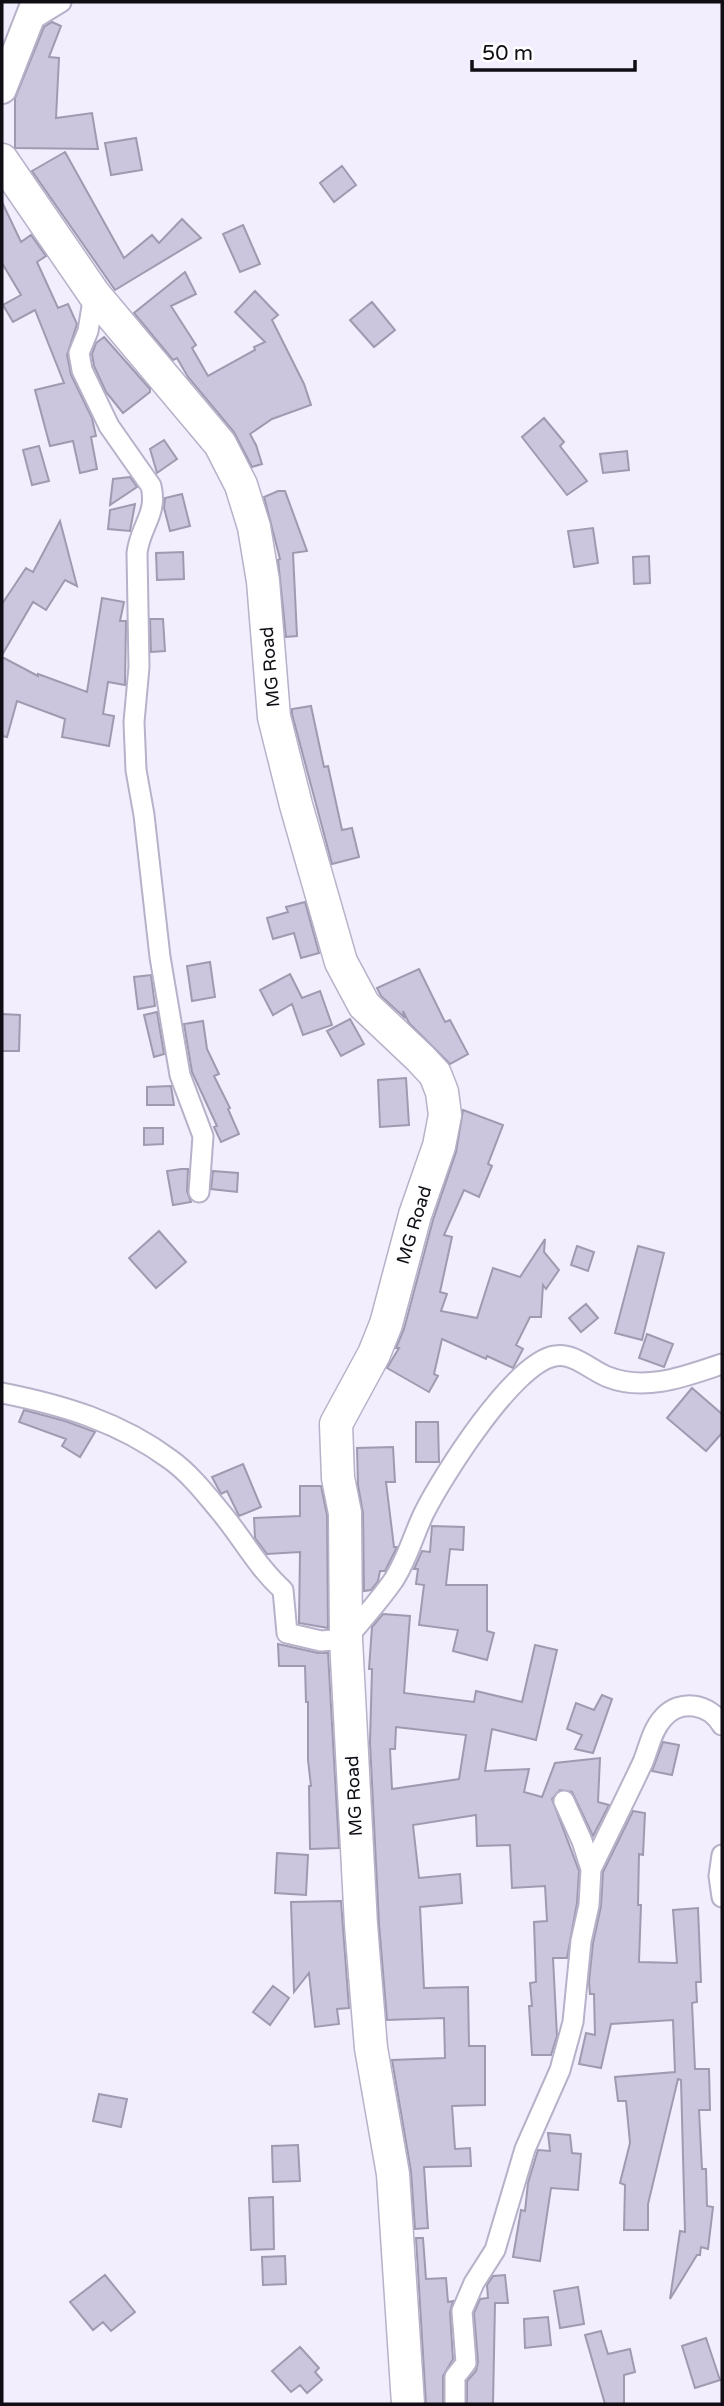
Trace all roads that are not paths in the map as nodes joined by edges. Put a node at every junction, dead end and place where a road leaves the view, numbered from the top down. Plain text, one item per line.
1 (61, 2) edge
2 (31, 12) edge
3 (2, 89) edge
4 (2, 160) edge
5 (94, 293) junction
6 (199, 1192) dead end
7 (722, 1364) edge
8 (2, 1378) edge
9 (2, 1393) edge
10 (30, 1398) junction
11 (346, 1639) junction
12 (722, 1725) edge
13 (564, 1801) dead end
14 (722, 1855) edge
15 (591, 1870) junction
16 (722, 1897) edge
17 (408, 2404) edge
18 (455, 2404) edge

1 - 2 street
2 - 3 street
4 - 5 main road, MG Road
5 - 6 street
5 - 11 main road, MG Road
7 - 11 street
8 - 10 street
9 - 10 street
10 - 11 street
11 - 17 main road, MG Road
12 - 15 street
13 - 15 street
14 - 16 street
15 - 18 street

